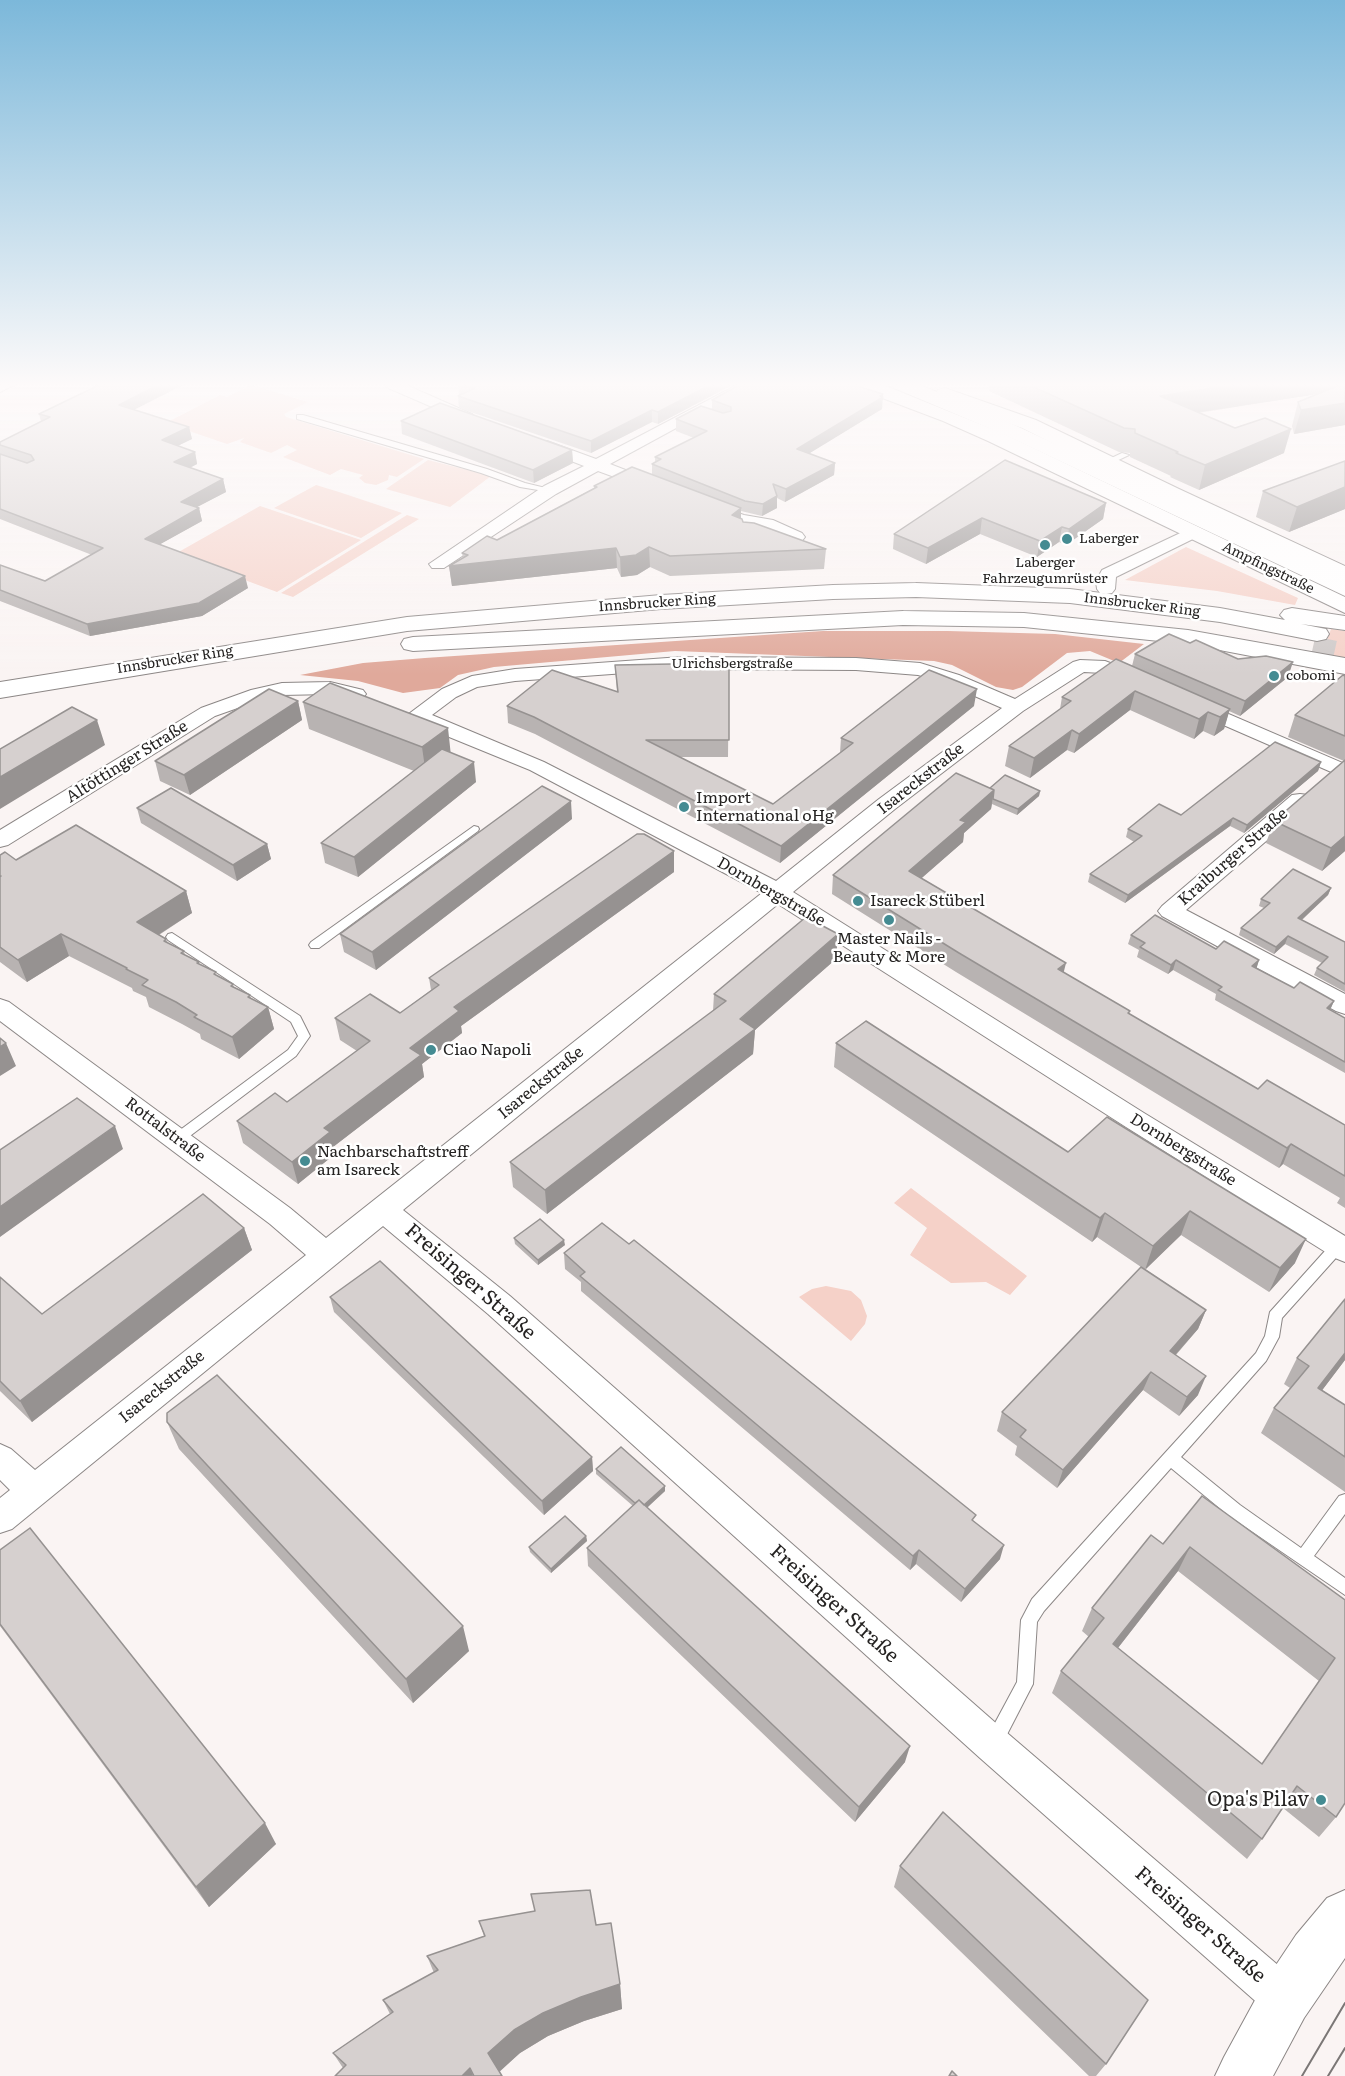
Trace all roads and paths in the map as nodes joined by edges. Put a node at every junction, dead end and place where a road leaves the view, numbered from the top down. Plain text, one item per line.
1 (512, 481) edge
2 (566, 481) edge
3 (641, 481) edge
4 (1085, 481) edge
5 (1117, 481) edge
6 (1161, 481) edge
7 (550, 490) junction
8 (663, 490) edge
9 (696, 503) edge
10 (1193, 532) junction
11 (796, 537) edge
12 (438, 564) dead end
13 (1345, 575) edge
14 (1107, 582) junction
15 (1345, 589) edge
16 (1345, 606) edge
17 (1345, 623) edge
18 (407, 624) junction
19 (375, 645) junction
20 (1345, 666) tunnel mouth
21 (0, 690) edge
22 (373, 700) edge
23 (1016, 707) junction
24 (0, 708) edge
25 (406, 713) joint
26 (1341, 770) edge
27 (474, 829) dead end
28 (0, 840) edge
29 (779, 893) junction
30 (172, 937) dead end
31 (315, 945) dead end
32 (1345, 1005) edge
33 (2, 1014) edge
34 (177, 1139) junction
35 (383, 1210) junction
36 (1341, 1248) edge
37 (326, 1255) junction
38 (1170, 1458) junction
39 (0, 1459) edge
40 (34, 1491) junction
41 (1345, 1501) edge
42 (0, 1518) edge
43 (1304, 1557) junction
44 (1345, 1587) edge
45 (993, 1745) junction
46 (1345, 1916) edge
47 (1286, 1999) junction
48 (1243, 2076) edge

1 - 7 lane
2 - 7 street
3 - 8 street
4 - 10 main road, Ampfingstraße
5 - 15 main road
6 - 13 main road, Ampfingstraße
7 - 12 street
9 - 11 street
10 - 14 street
10 - 16 main road, Ampfingstraße
14 - 17 main road
14 - 18 main road
18 - 19 main road, Innsbrucker Ring
18 - 21 main road, Innsbrucker Ring
19 - 20 main road
19 - 24 main road, Innsbrucker Ring
22 - 28 street, Altöttinger Straße
23 - 25 street, Ulrichsbergstraße
23 - 26 street, Isareckstraße
23 - 29 street, Isareckstraße
25 - 29 street, Dornbergstraße
26 - 32 street, Kraiburger Straße
27 - 31 lane
29 - 35 street, Isareckstraße
29 - 36 street, Dornbergstraße
30 - 34 lane
33 - 34 street, Rottalstraße
34 - 37 street, Rottalstraße
35 - 37 street, Isareckstraße
35 - 45 street, Freisinger Straße
36 - 38 lane, Dornbergstraße
37 - 40 street, Isareckstraße
38 - 43 lane
38 - 45 lane, Dornbergstraße
39 - 40 street
40 - 42 street, Isareckstraße
41 - 43 lane
43 - 44 lane
45 - 47 street, Freisinger Straße
46 - 47 main road
47 - 48 main road

